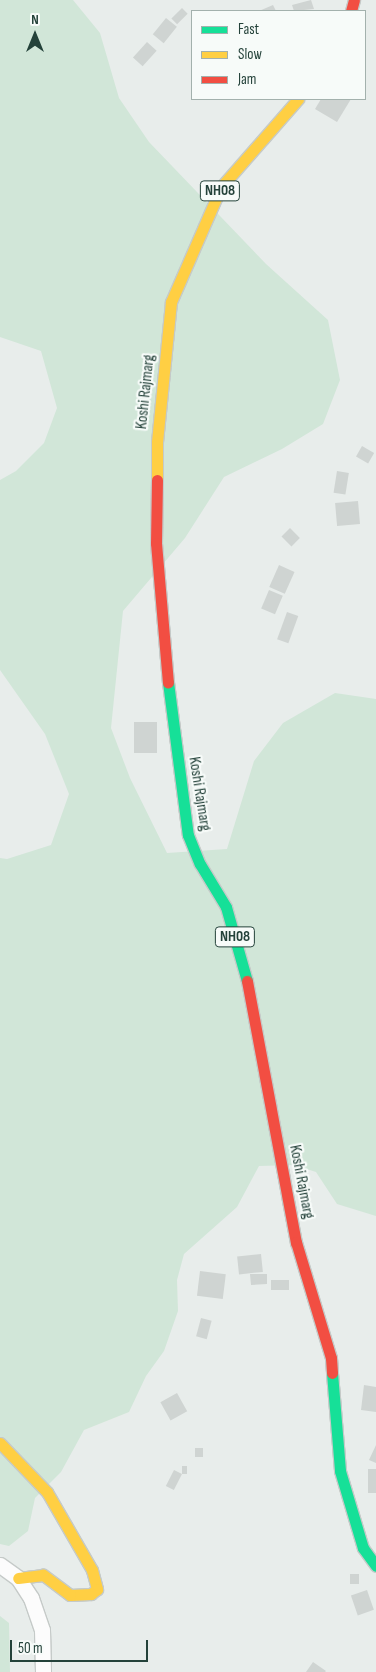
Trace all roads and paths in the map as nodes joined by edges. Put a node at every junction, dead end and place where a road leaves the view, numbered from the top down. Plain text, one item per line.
1 (297, 100) edge
2 (0, 1443) edge
3 (0, 1565) edge
4 (376, 1566) edge
5 (18, 1578) junction
6 (43, 1672) edge

1 - 4 main road, Koshi Rajmarg / NH08
2 - 5 main road
3 - 5 street
5 - 6 street

